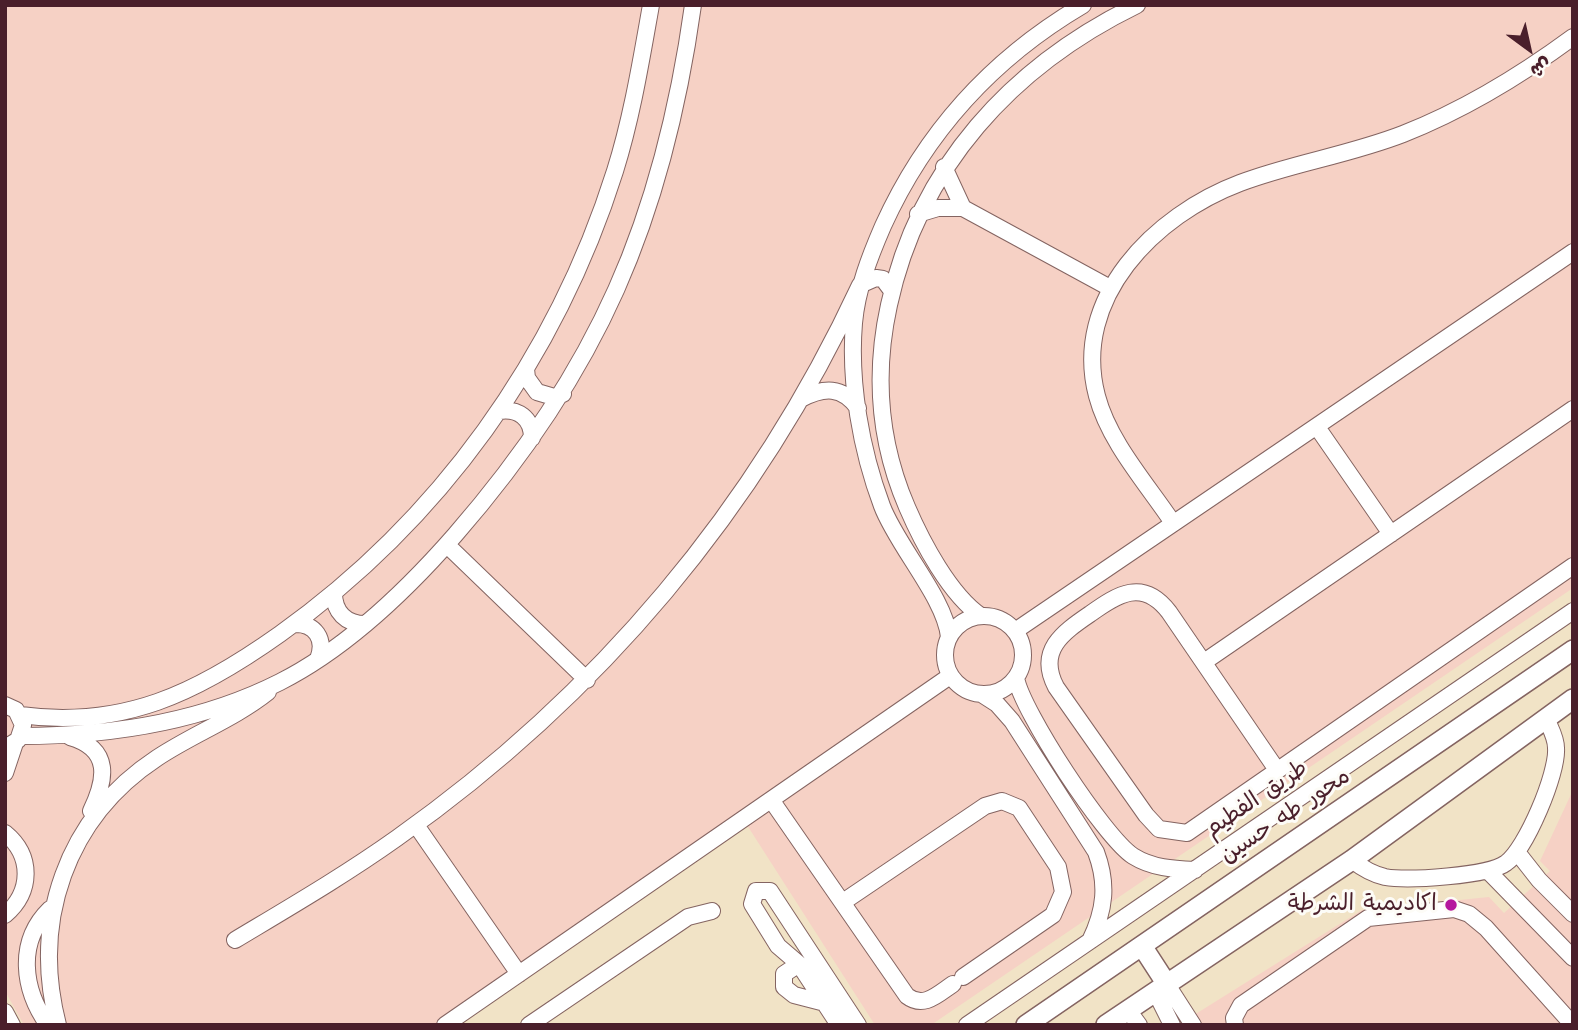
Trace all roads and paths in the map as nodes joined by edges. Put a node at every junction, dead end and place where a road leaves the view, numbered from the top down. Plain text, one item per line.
1 (651, 5) edge
2 (693, 5) edge
3 (1137, 5) edge
4 (1082, 6) edge
5 (1573, 37) edge
6 (944, 167) junction
7 (962, 208) junction
8 (918, 214) junction
9 (873, 251) junction
10 (1573, 251) edge
11 (901, 256) junction
12 (860, 285) junction
13 (1110, 288) junction
14 (892, 291) junction
15 (526, 369) junction
16 (563, 394) junction
17 (801, 399) junction
18 (858, 408) junction
19 (1573, 409) edge
20 (499, 411) junction
21 (1317, 427) junction
22 (532, 438) junction
23 (1173, 523) junction
24 (1391, 534) junction
25 (447, 545) junction
26 (1573, 566) edge
27 (334, 593) junction
28 (1573, 611) edge
29 (981, 616) junction
30 (294, 624) junction
31 (365, 624) junction
32 (1015, 631) junction
33 (949, 637) junction
34 (1573, 650) edge
35 (318, 659) junction
36 (1204, 662) junction
37 (950, 676) junction
38 (1016, 678) junction
39 (587, 680) junction
40 (279, 682) junction
41 (983, 695) junction
42 (1571, 702) edge
43 (5, 705) edge
44 (20, 715) junction
45 (1546, 718) junction
46 (68, 736) junction
47 (13, 742) edge
48 (1277, 770) junction
49 (5, 773) edge
50 (772, 800) junction
51 (416, 825) junction
52 (6, 832) edge
53 (83, 832) junction
54 (1517, 852) junction
55 (1352, 860) junction
56 (1195, 870) junction
57 (1488, 871) junction
58 (843, 902) junction
59 (52, 908) junction
60 (712, 911) dead end
61 (1573, 914) edge
62 (5, 915) edge
63 (235, 940) dead end
64 (1090, 941) junction
65 (1142, 946) junction
66 (1573, 958) edge
67 (809, 969) junction
68 (519, 974) junction
69 (1160, 987) junction
70 (825, 1003) junction
71 (5, 1012) edge
72 (1133, 1018) edge
73 (850, 1022) edge
74 (12, 1025) edge
75 (48, 1025) edge
76 (58, 1025) edge
77 (445, 1025) edge
78 (529, 1025) edge
79 (967, 1025) edge
80 (1026, 1025) edge
81 (1106, 1025) edge
82 (1172, 1025) edge
83 (1193, 1025) edge
84 (1235, 1025) edge
85 (1573, 1025) edge

1 - 15 street
2 - 16 street
3 - 6 street
4 - 9 street
5 - 13 street
6 - 7 street
6 - 8 street
7 - 8 street
7 - 13 street
8 - 11 street
9 - 11 street
9 - 12 street
10 - 21 street
11 - 14 street
12 - 14 street
12 - 17 street
12 - 18 street
13 - 23 street
14 - 29 street
15 - 16 street
15 - 20 street
16 - 22 street
17 - 18 street
17 - 39 street
18 - 33 street
19 - 24 street
20 - 22 street
20 - 27 street
21 - 23 street
21 - 24 street
22 - 25 street
23 - 32 street
24 - 36 street
25 - 31 street
25 - 39 street
26 - 48 street
27 - 30 street
27 - 31 street
28 - 56 street, طريق الفطيم
29 - 32 street
29 - 33 street
30 - 35 street
30 - 44 street
31 - 35 street
32 - 38 street
33 - 37 street
34 - 65 main road, محور طه حسين
35 - 40 street
36 - 48 street
36 - 48 street
37 - 41 street
37 - 50 street
38 - 41 street
38 - 56 street
39 - 51 street
40 - 46 street
40 - 53 street
41 - 64 street
42 - 45 main road
43 - 44 street
44 - 47 street
45 - 54 street
45 - 55 main road
46 - 47 street
46 - 53 street
47 - 49 street
50 - 58 street
50 - 68 street
51 - 63 street
51 - 68 street
52 - 62 street
53 - 59 street
54 - 57 street
54 - 61 street
55 - 57 street
55 - 69 main road
56 - 64 street, طريق الفطيم
57 - 66 street
58 - 58 street
59 - 75 street
59 - 76 street
60 - 78 street
64 - 79 street, طريق الفطيم
65 - 69 main road
65 - 80 main road, محور طه حسين
67 - 70 street
67 - 70 street
67 - 73 street
68 - 77 street
69 - 72 main road
69 - 82 street
69 - 83 street
70 - 73 street
71 - 74 street
72 - 81 main road
84 - 85 street

